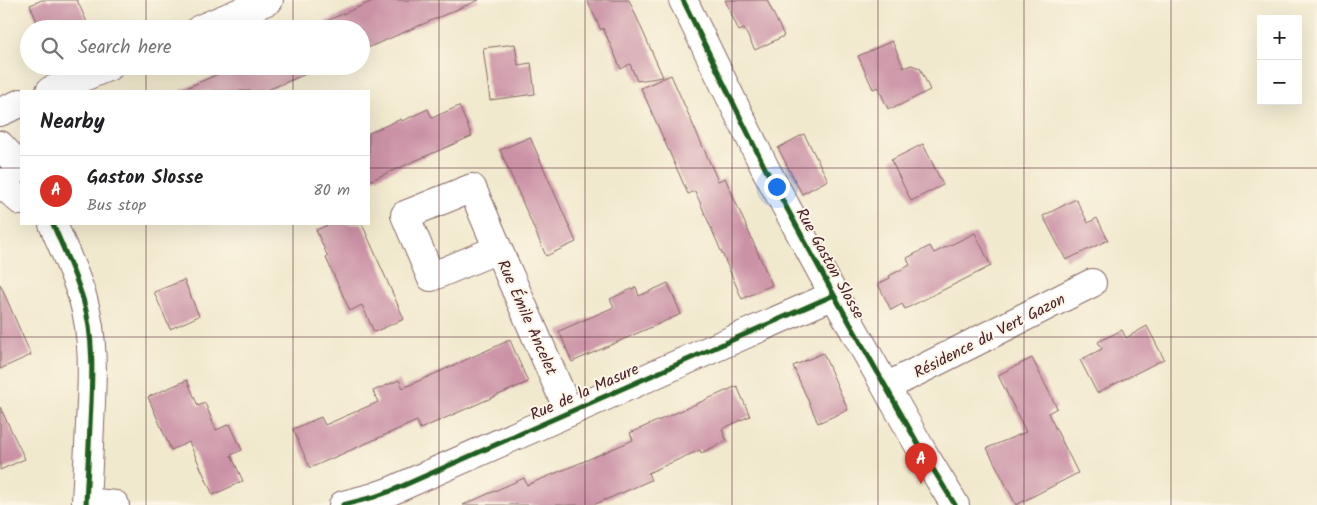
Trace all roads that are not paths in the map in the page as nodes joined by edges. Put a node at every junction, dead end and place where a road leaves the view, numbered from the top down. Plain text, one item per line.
1 (269, 0) edge
2 (683, 0) edge
3 (221, 20) edge
4 (88, 75) edge
5 (52, 90) edge
6 (20, 104) edge
7 (0, 112) edge
8 (0, 145) edge
9 (20, 167) edge
10 (0, 182) edge
11 (20, 200) edge
12 (53, 230) edge
13 (498, 249) dead end
14 (1092, 283) dead end
15 (834, 295) junction
16 (886, 387) junction
17 (569, 412) junction
18 (86, 503) edge
19 (115, 505) edge
20 (343, 505) edge
21 (955, 505) edge

1 - 3 street
2 - 15 street, Rue Gaston Slosse
4 - 5 street
6 - 7 street
8 - 9 street
10 - 11 street
12 - 18 street
13 - 17 street, Rue Émile Ancelet
14 - 16 street, Résidence du Vert Gazon
15 - 16 street, Rue Gaston Slosse
15 - 17 street, Rue de la Masure
16 - 21 street, Rue Gaston Slosse
17 - 20 street, Rue de la Masure
18 - 19 street

